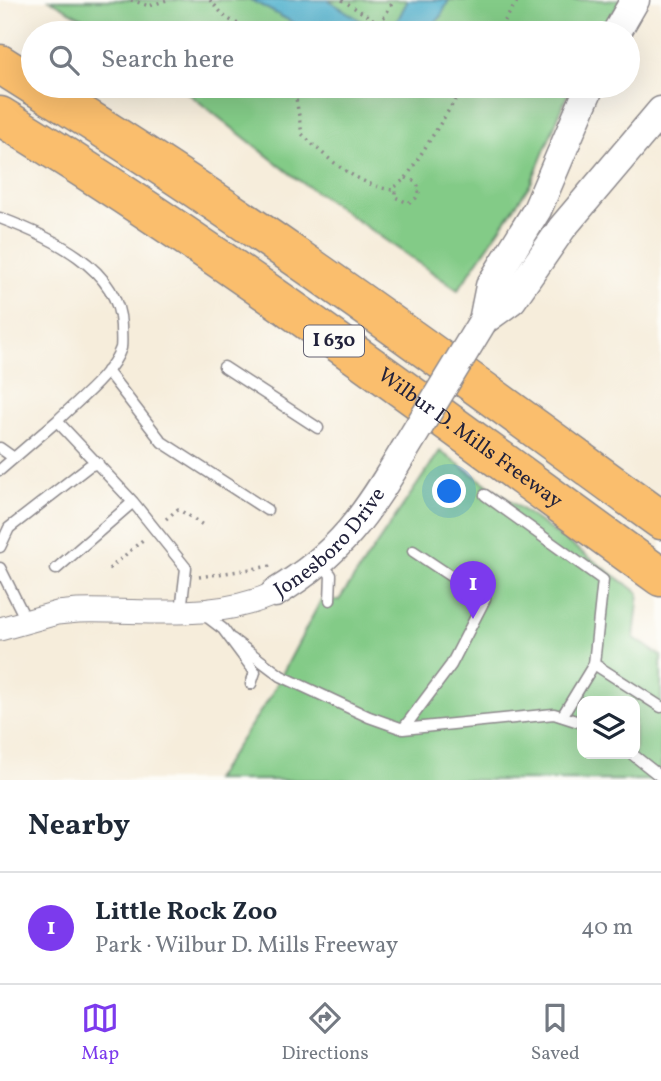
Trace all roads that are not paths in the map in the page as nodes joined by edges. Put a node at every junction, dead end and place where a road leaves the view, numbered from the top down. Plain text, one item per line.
1 (635, 0) edge
2 (623, 21) edge
3 (0, 64) edge
4 (21, 77) edge
5 (56, 98) edge
6 (585, 98) edge
7 (661, 111) edge
8 (0, 116) edge
9 (0, 218) edge
10 (483, 321) junction
11 (224, 367) dead end
12 (107, 371) junction
13 (57, 421) junction
14 (318, 428) dead end
15 (0, 448) edge
16 (14, 458) junction
17 (98, 463) junction
18 (0, 470) edge
19 (485, 495) dead end
20 (134, 502) junction
21 (267, 510) dead end
22 (661, 520) edge
23 (0, 547) edge
24 (413, 551) dead end
25 (321, 563) junction
26 (0, 568) edge
27 (55, 569) dead end
28 (661, 577) edge
29 (275, 593) joint
30 (330, 600) dead end
31 (191, 611) junction
32 (26, 621) junction
33 (0, 629) edge
34 (232, 639) junction
35 (594, 664) junction
36 (251, 684) dead end
37 (661, 706) edge
38 (563, 715) junction
39 (577, 721) edge
40 (403, 729) junction
41 (638, 759) edge
42 (661, 777) edge

1 - 2 street
3 - 4 highway, I 630
5 - 22 highway, I 630
6 - 10 street, Jonesboro Drive
7 - 10 street, Jonesboro Drive
8 - 28 highway, Wilbur D. Mills Freeway / I 630
9 - 12 lane
10 - 25 street, Jonesboro Drive, bridge
11 - 14 lane
12 - 13 lane
12 - 21 lane
13 - 16 lane
13 - 17 lane
15 - 16 lane
16 - 18 lane
17 - 20 lane
17 - 23 lane
19 - 35 lane
20 - 27 lane
20 - 31 lane
24 - 40 lane
25 - 29 street, Jonesboro Drive
25 - 30 lane
26 - 32 lane
29 - 31 street, Jonesboro Drive
31 - 32 street, Jonesboro Drive
31 - 34 lane
32 - 33 street, Jonesboro Drive
34 - 36 lane
34 - 40 lane
35 - 37 lane
35 - 38 lane
38 - 39 lane
38 - 40 lane
41 - 42 lane

